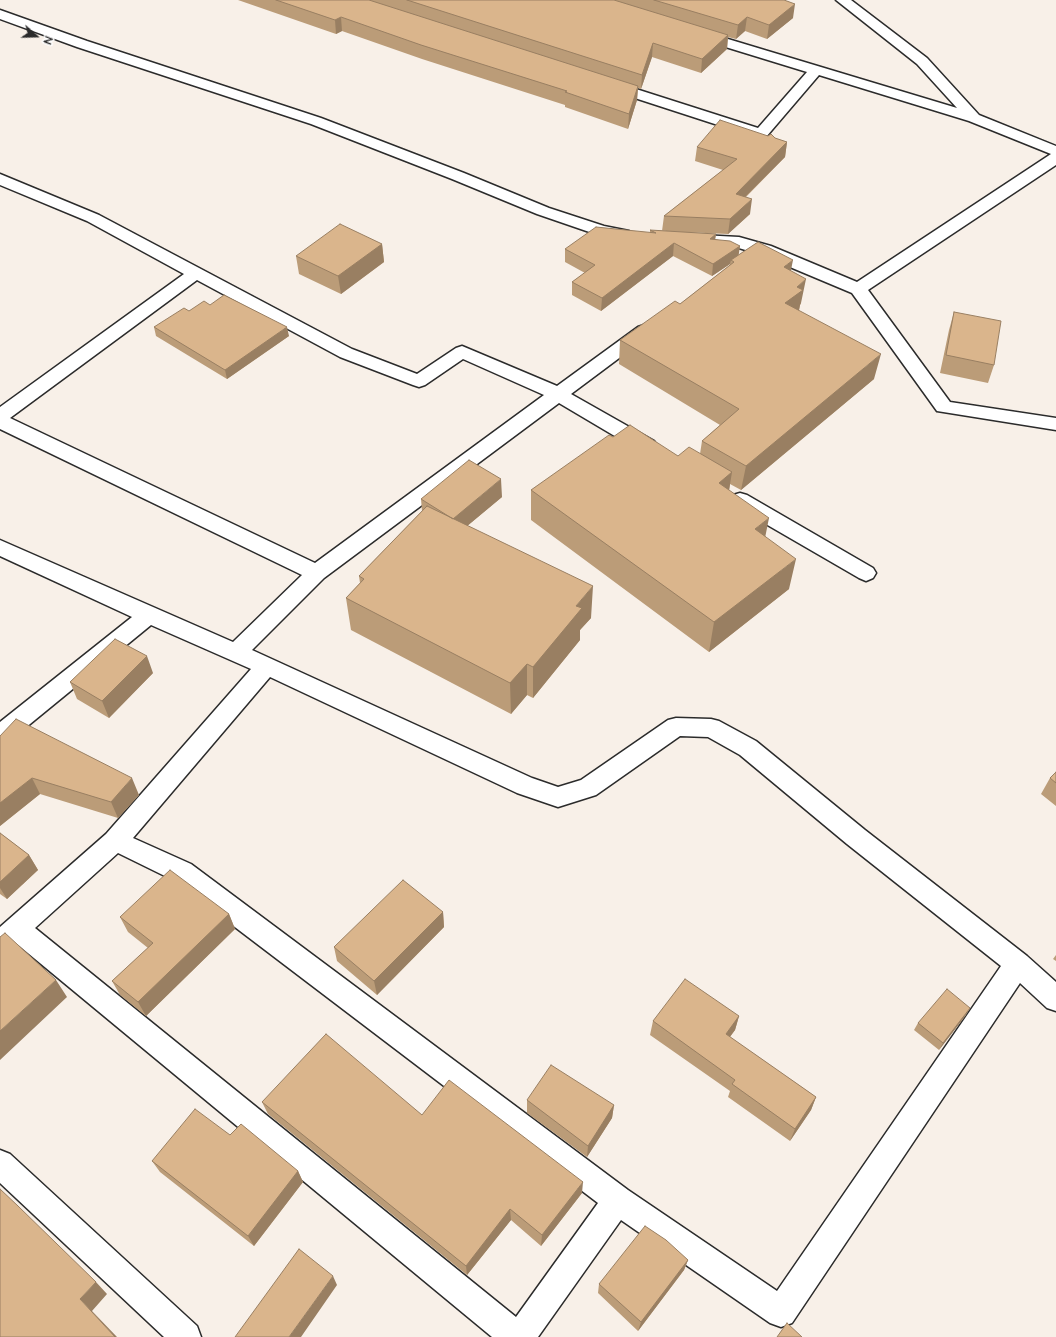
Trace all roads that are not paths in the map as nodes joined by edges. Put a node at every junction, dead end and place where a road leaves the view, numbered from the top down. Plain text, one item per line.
1 (843, 0) edge
2 (0, 14) edge
3 (687, 30) edge
4 (816, 70) junction
5 (595, 80) edge
6 (974, 118) junction
7 (1056, 152) edge
8 (1056, 158) edge
9 (0, 179) edge
10 (639, 236) edge
11 (686, 239) edge
12 (765, 250) junction
13 (746, 263) edge
14 (196, 273) junction
15 (858, 289) junction
16 (657, 323) edge
17 (558, 394) junction
18 (0, 416) edge
19 (0, 421) edge
20 (1056, 424) edge
21 (660, 454) edge
22 (722, 490) edge
23 (0, 547) edge
24 (317, 573) junction
25 (866, 573) dead end
26 (149, 615) junction
27 (236, 652) junction
28 (267, 666) junction
29 (0, 735) edge
30 (115, 841) junction
31 (9, 936) edge
32 (1018, 964) junction
33 (1056, 998) edge
34 (0, 1164) edge
35 (618, 1200) junction
36 (186, 1337) edge
37 (516, 1337) edge
38 (520, 1337) edge

1 - 6 street
2 - 10 street
3 - 4 street
4 - 5 street
4 - 6 street
6 - 7 street
8 - 15 street
9 - 14 street
11 - 12 street
12 - 13 street
12 - 15 street
14 - 17 street
14 - 18 street
15 - 20 street
16 - 17 street
17 - 21 street
17 - 24 street
19 - 24 street
22 - 25 street
23 - 26 street
24 - 27 street
26 - 27 street
26 - 29 street
27 - 28 street
28 - 30 street
28 - 32 street
30 - 31 street
30 - 35 street
31 - 37 street
32 - 33 street
32 - 35 street
34 - 36 street
35 - 38 street

